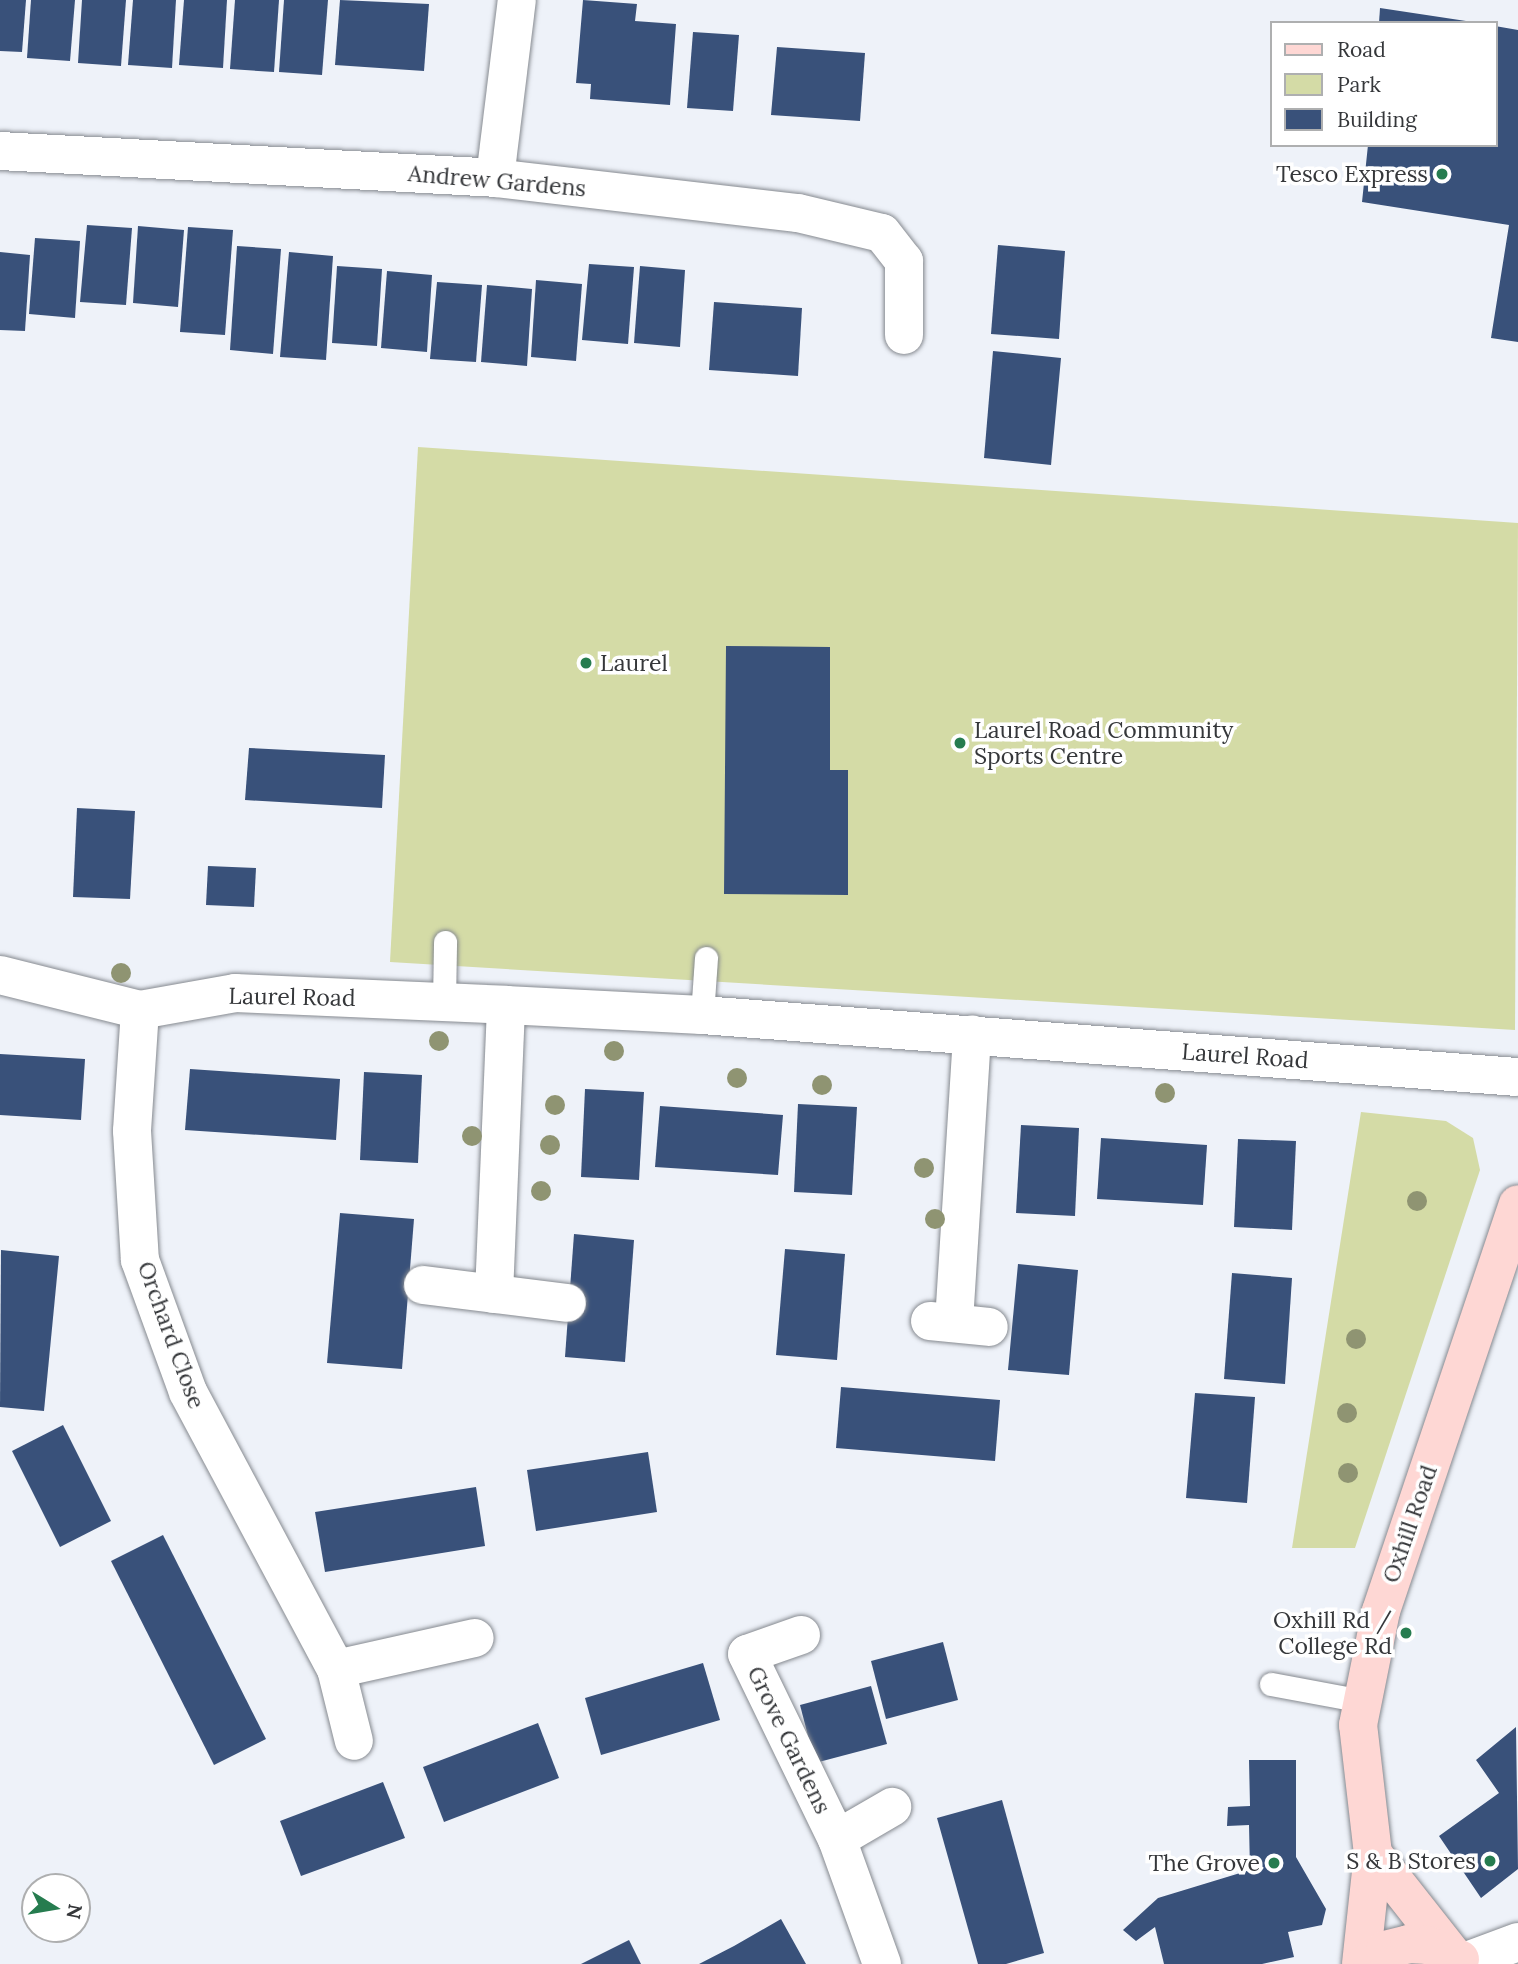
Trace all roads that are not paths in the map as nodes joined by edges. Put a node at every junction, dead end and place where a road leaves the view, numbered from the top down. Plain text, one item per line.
1 (517, 0) edge
2 (0, 151) edge
3 (495, 178) junction
4 (904, 335) dead end
5 (445, 942) dead end
6 (706, 958) dead end
7 (0, 975) edge
8 (443, 1002) junction
9 (506, 1005) junction
10 (140, 1010) junction
11 (702, 1015) junction
12 (972, 1035) junction
13 (1518, 1077) edge
14 (1518, 1204) edge
15 (423, 1285) dead end
16 (494, 1294) junction
17 (567, 1303) dead end
18 (958, 1323) dead end
19 (801, 1635) dead end
20 (475, 1638) dead end
21 (336, 1669) junction
22 (1271, 1685) dead end
23 (1363, 1701) junction
24 (354, 1741) dead end
25 (891, 1807) dead end
26 (837, 1839) junction
27 (1373, 1854) junction
28 (1518, 1942) edge
29 (1461, 1960) edge
30 (882, 1964) edge
31 (1363, 1964) edge

1 - 3 street
2 - 3 street, Andrew Gardens
3 - 4 street, Andrew Gardens
5 - 8 lane
6 - 11 lane
7 - 10 street, Laurel Road
8 - 9 street, Laurel Road
8 - 10 street, Laurel Road
9 - 11 street, Laurel Road
9 - 16 street
10 - 21 street, Orchard Close
11 - 12 street, Laurel Road
12 - 13 street, Laurel Road
12 - 18 street
14 - 23 main road, Oxhill Road
15 - 16 street
16 - 17 street
19 - 26 street, Grove Gardens
20 - 21 street
21 - 24 street, Orchard Close
22 - 23 lane
23 - 27 main road, Oxhill Road
25 - 26 street, Grove Gardens
26 - 30 street, Grove Gardens
27 - 29 main road
27 - 31 main road, Oxhill Road
28 - 29 street
29 - 31 main road

